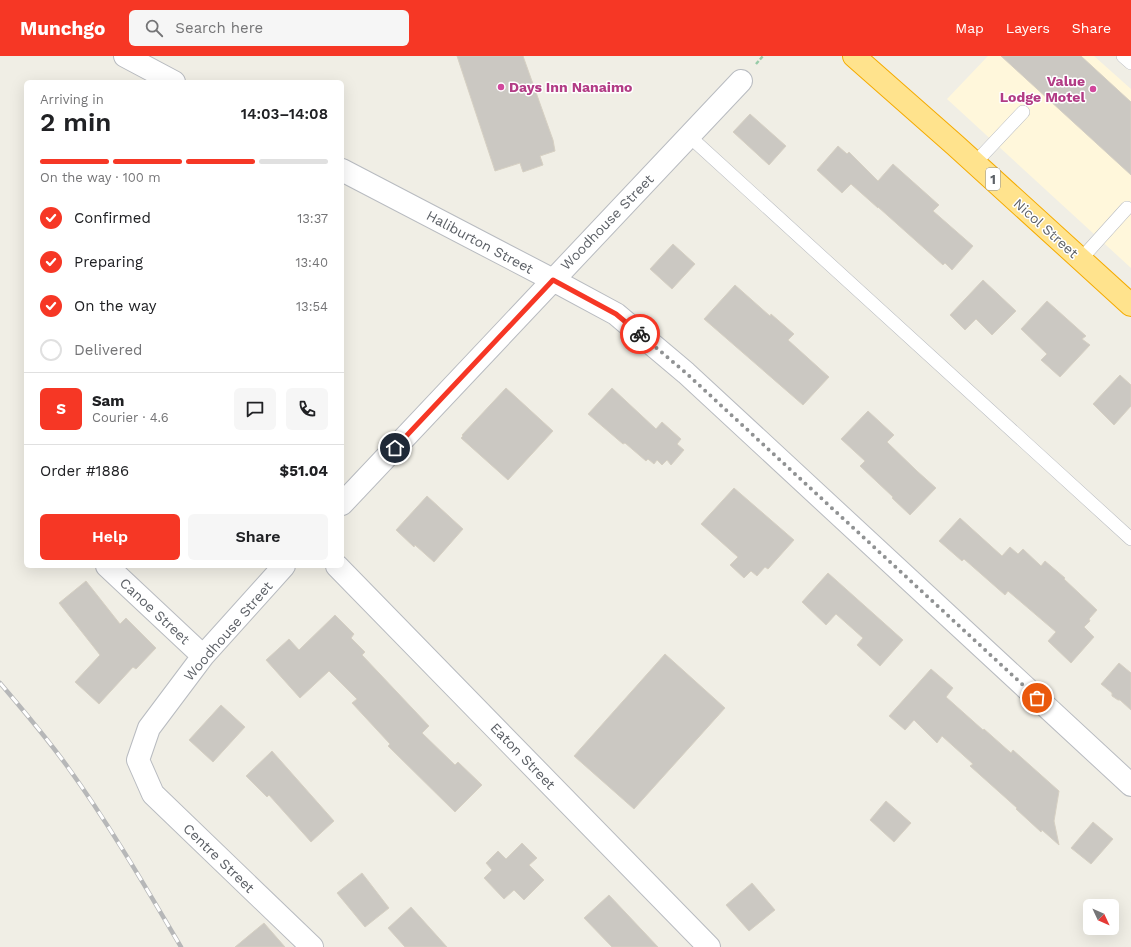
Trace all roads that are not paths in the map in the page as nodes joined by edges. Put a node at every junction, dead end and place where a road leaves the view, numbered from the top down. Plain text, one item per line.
1 (125, 56) edge
2 (854, 56) edge
3 (1123, 56) edge
4 (1131, 63) edge
5 (170, 80) edge
6 (741, 81) dead end
7 (1023, 112) dead end
8 (689, 136) junction
9 (976, 163) junction
10 (344, 171) edge
11 (1127, 208) dead end
12 (1081, 259) junction
13 (553, 280) junction
14 (1131, 305) edge
15 (344, 502) edge
16 (1131, 540) edge
17 (109, 568) edge
18 (282, 568) edge
19 (339, 568) edge
20 (203, 656) junction
21 (138, 760) joint
22 (1131, 785) edge
23 (312, 947) edge
24 (709, 947) edge

1 - 5 street
2 - 9 highway, Nicol Street / 1
3 - 4 lane
6 - 8 street, Woodhouse Street
7 - 9 lane
8 - 13 street, Woodhouse Street
8 - 16 lane
9 - 12 highway, Nicol Street / 1
10 - 13 street, Haliburton Street
11 - 12 lane
12 - 14 highway, Nicol Street / 1
13 - 15 street, Woodhouse Street
13 - 22 street, Haliburton Street
17 - 20 street, Canoe Street
18 - 20 street, Woodhouse Street
19 - 24 street, Eaton Street
20 - 21 street, Woodhouse Street
21 - 23 street, Centre Street

